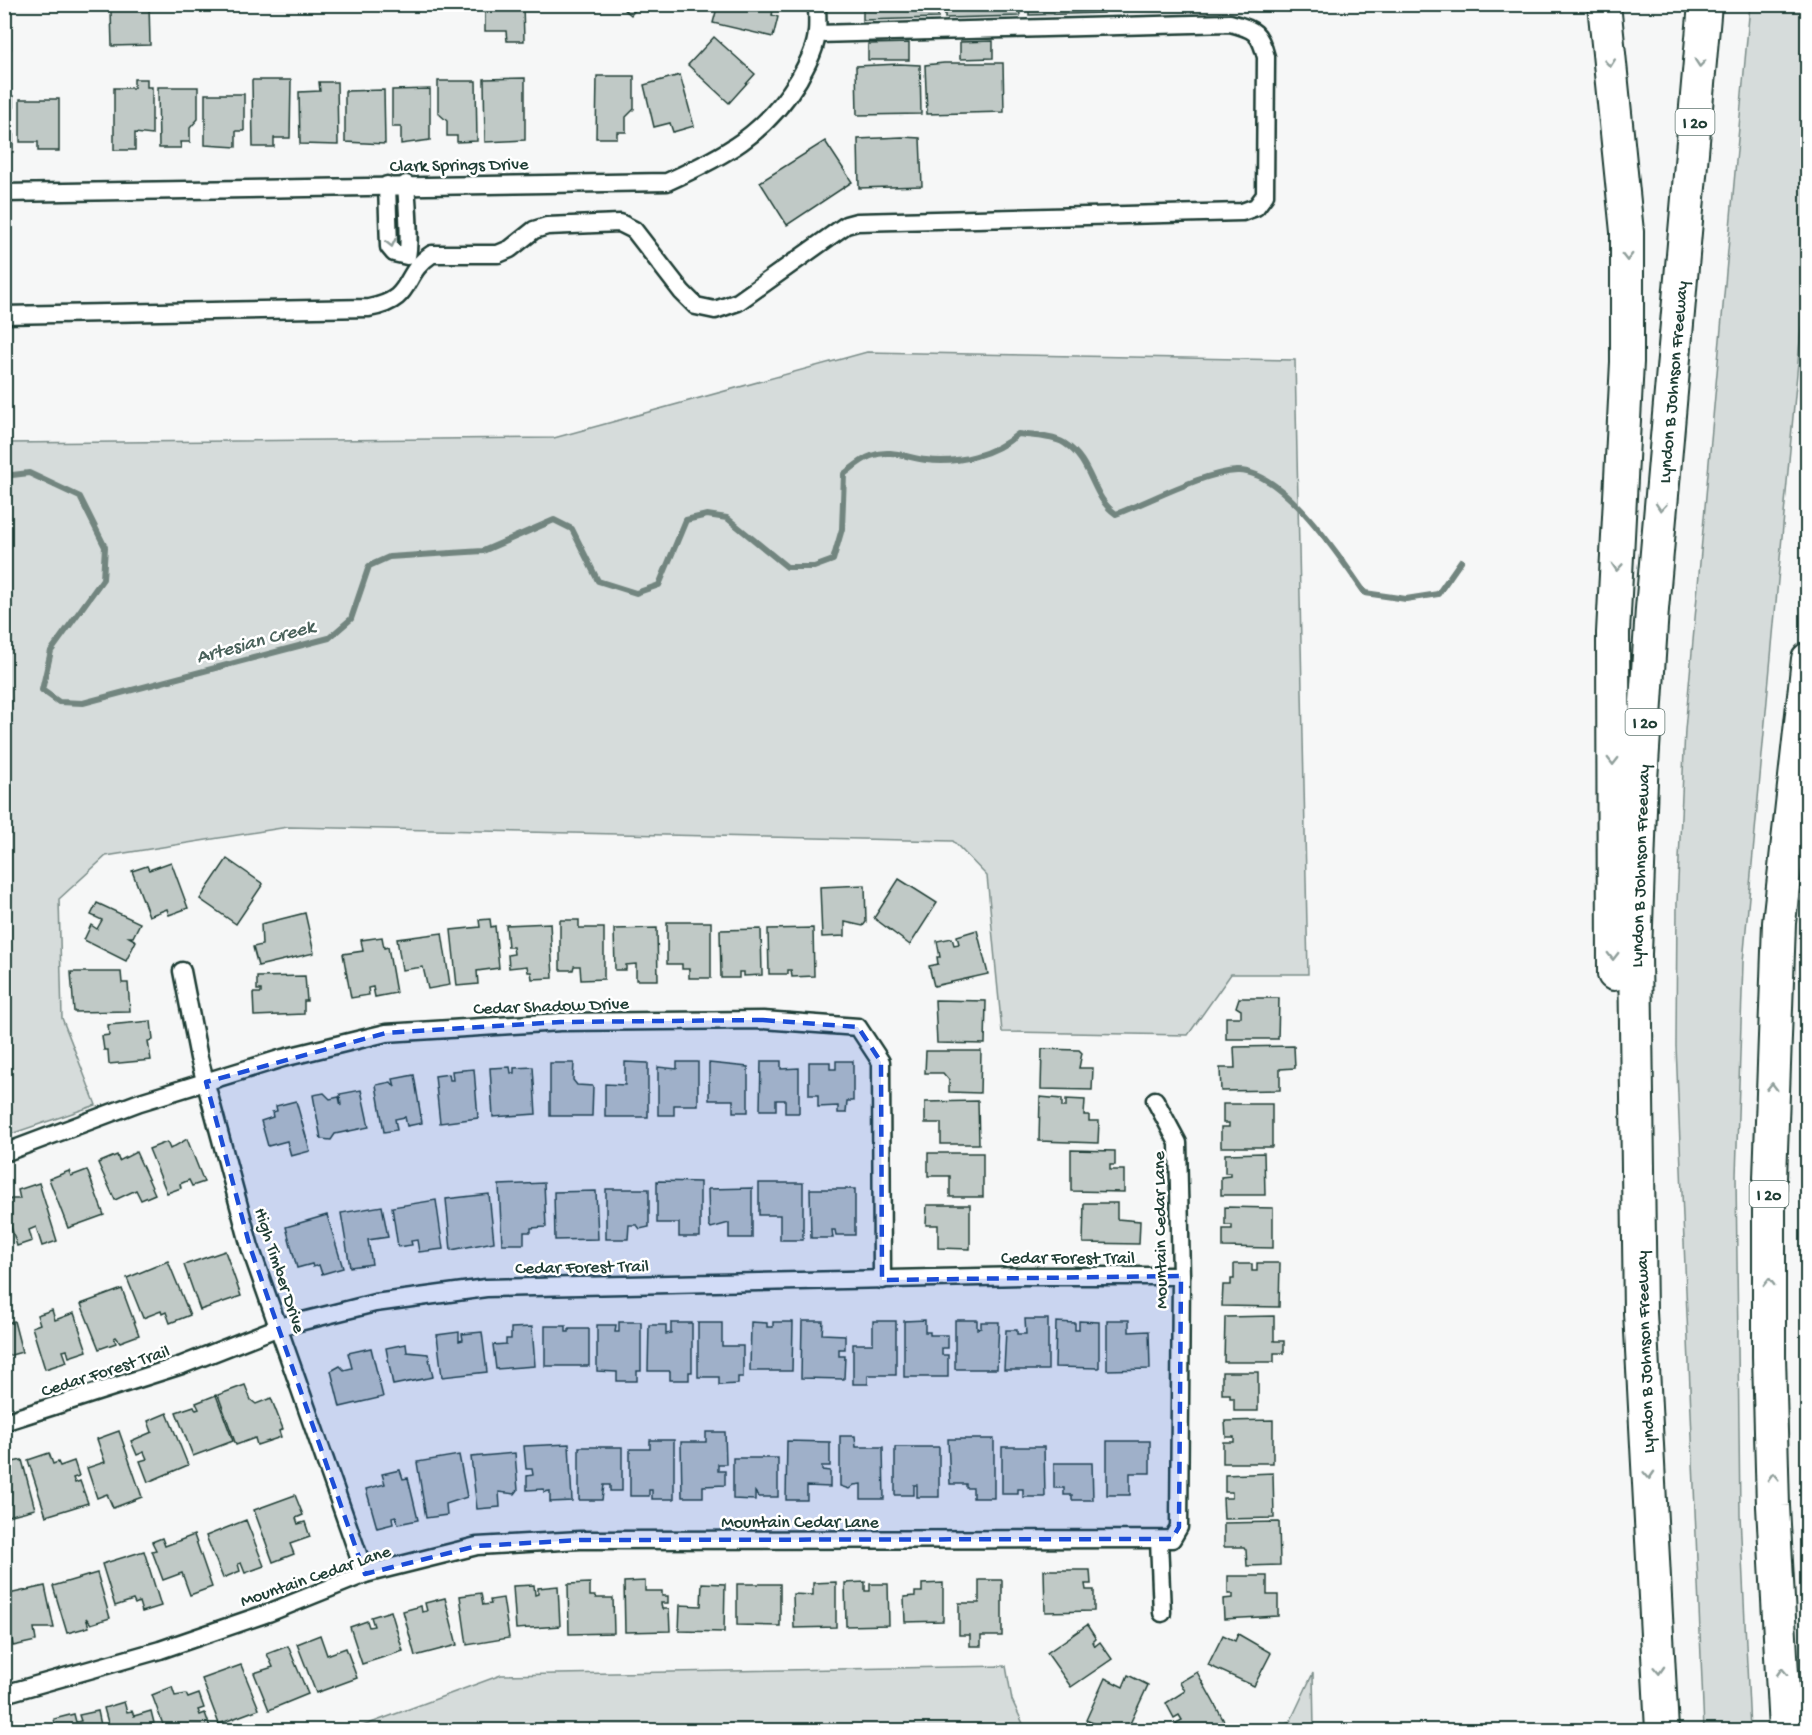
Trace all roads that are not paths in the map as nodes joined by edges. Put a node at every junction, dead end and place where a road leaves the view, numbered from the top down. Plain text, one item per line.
1 (1604, 4) edge
2 (1705, 4) edge
3 (817, 6) edge
4 (818, 34) junction
5 (406, 184) junction
6 (387, 185) junction
7 (4, 193) edge
8 (413, 261) junction
9 (4, 315) edge
10 (1808, 659) edge
11 (182, 971) dead end
12 (206, 1082) junction
13 (1155, 1100) dead end
14 (4, 1153) edge
15 (1638, 1207) junction
16 (1180, 1276) junction
17 (882, 1280) junction
18 (279, 1327) junction
19 (4, 1422) edge
20 (1159, 1540) junction
21 (365, 1574) junction
22 (1162, 1613) dead end
23 (4, 1694) edge
24 (1662, 1731) edge
25 (1785, 1731) edge

1 -> 15 highway
2 -> 15 highway, Lyndon B Johnson Freeway / I 20
3 - 4 street, Clark Springs Drive
4 - 5 street, Clark Springs Drive
4 - 8 street
5 - 6 street, Clark Springs Drive
5 - 8 street
6 - 7 street, Clark Springs Drive
6 -> 8 street
8 - 9 street
25 -> 10 highway, I 20
11 - 12 street, High Timber Drive
12 - 14 street, Cedar Shadow Drive
12 - 17 street, Cedar Shadow Drive
12 - 18 street, High Timber Drive
13 - 16 street, Mountain Cedar Lane
15 -> 24 highway, Lyndon B Johnson Freeway / I 20
16 - 17 street, Cedar Forest Trail
16 - 20 street, Mountain Cedar Lane
17 - 18 street, Cedar Forest Trail
18 - 19 street, Cedar Forest Trail
18 - 21 street, High Timber Drive
20 - 21 street, Mountain Cedar Lane
20 - 22 street
21 - 23 street, Mountain Cedar Lane

